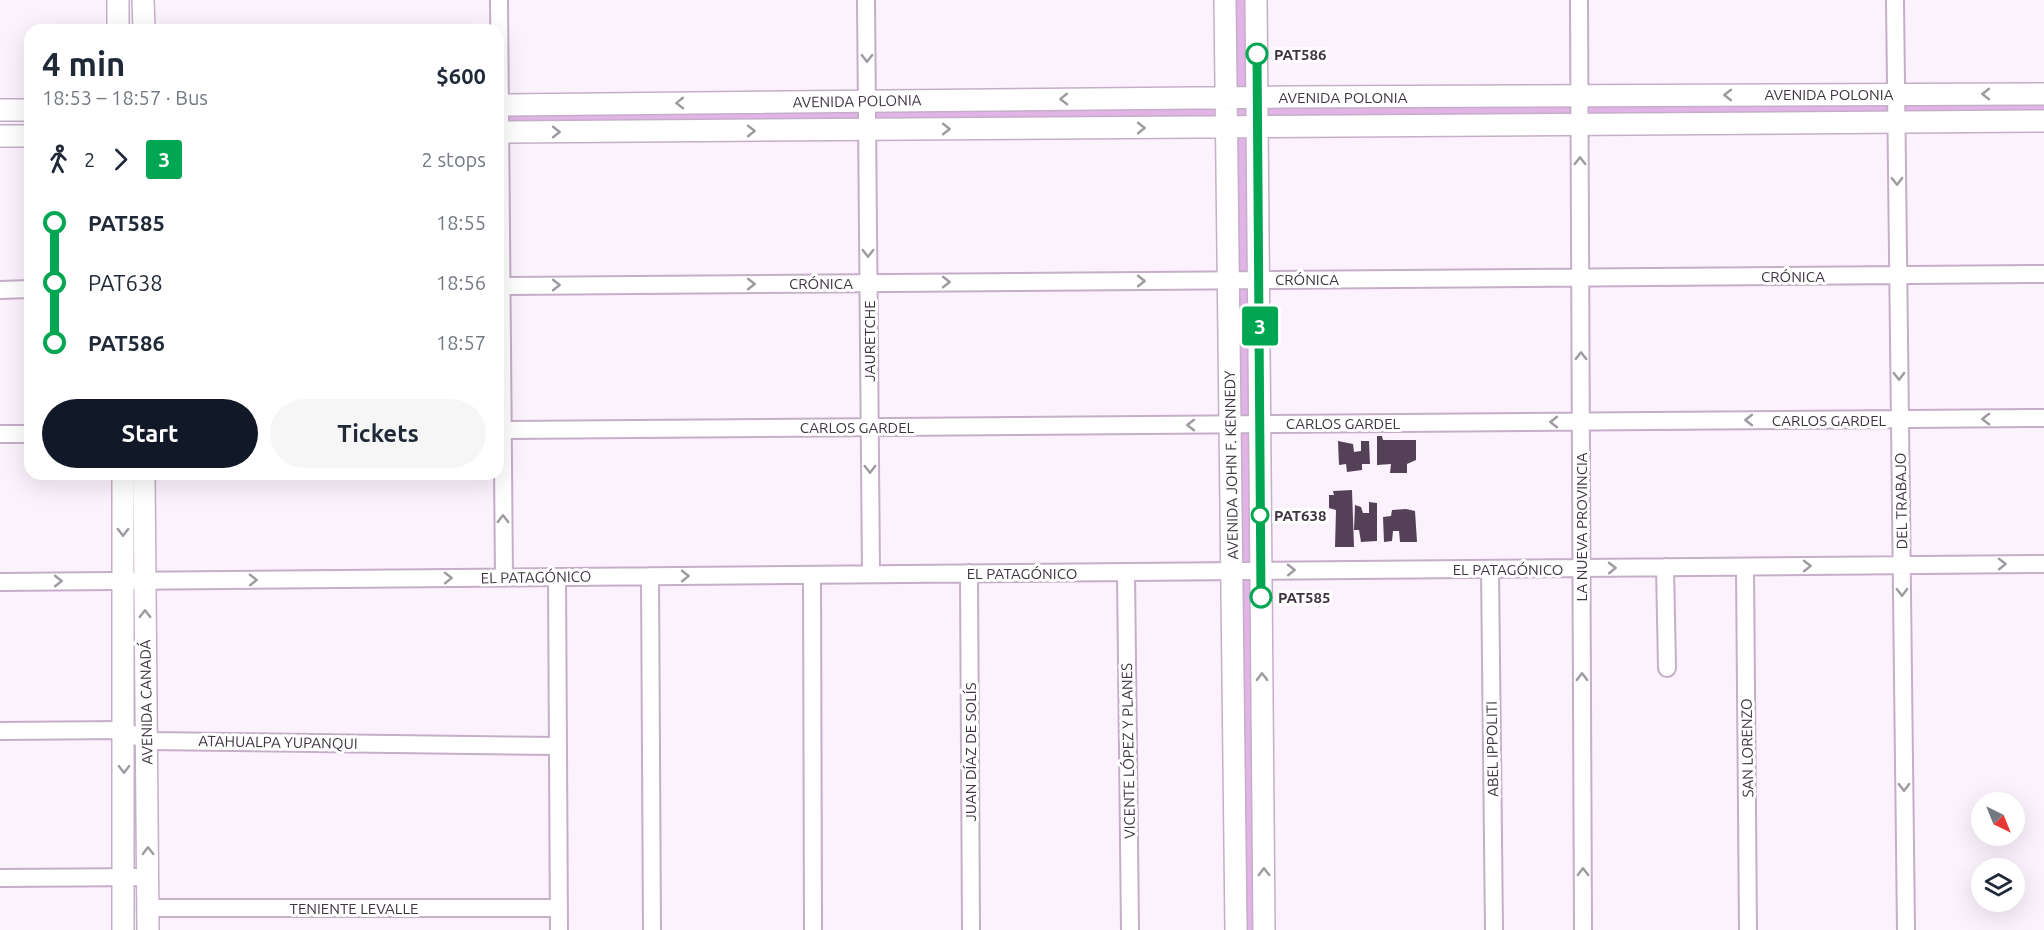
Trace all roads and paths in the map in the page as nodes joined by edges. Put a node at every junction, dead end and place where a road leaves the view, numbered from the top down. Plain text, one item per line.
1 (118, 0) edge
2 (143, 0) edge
3 (499, 0) edge
4 (866, 0) edge
5 (1225, 0) edge
6 (1256, 0) edge
7 (1579, 0) edge
8 (1895, 0) edge
9 (118, 24) edge
10 (144, 24) edge
11 (499, 24) edge
12 (1896, 94) junction
13 (2044, 94) edge
14 (1580, 95) junction
15 (1258, 97) junction
16 (1228, 98) junction
17 (867, 101) junction
18 (504, 105) edge
19 (0, 110) edge
20 (24, 110) edge
21 (2044, 121) edge
22 (1896, 122) junction
23 (1580, 124) junction
24 (1228, 127) junction
25 (1258, 127) junction
26 (867, 130) junction
27 (504, 132) edge
28 (0, 136) edge
29 (24, 136) edge
30 (2044, 274) edge
31 (1898, 275) junction
32 (1580, 277) junction
33 (1228, 280) junction
34 (1261, 280) junction
35 (868, 283) junction
36 (504, 286) edge
37 (0, 290) edge
38 (24, 290) edge
39 (2044, 418) edge
40 (1900, 419) junction
41 (1581, 422) junction
42 (1231, 424) junction
43 (1259, 424) junction
44 (870, 427) junction
45 (504, 430) edge
46 (0, 434) edge
47 (24, 434) edge
48 (123, 480) edge
49 (144, 480) edge
50 (501, 480) edge
51 (2044, 564) edge
52 (1901, 565) junction
53 (1665, 567) junction
54 (1745, 567) junction
55 (1582, 568) junction
56 (1490, 569) junction
57 (1232, 571) junction
58 (1261, 571) junction
59 (1126, 572) junction
60 (969, 573) junction
61 (870, 574) junction
62 (812, 575) junction
63 (650, 576) junction
64 (557, 577) junction
65 (504, 578) junction
66 (123, 581) junction
67 (145, 581) junction
68 (0, 582) edge
69 (1667, 668) dead end
70 (124, 730) junction
71 (0, 731) edge
72 (146, 741) junction
73 (558, 746) junction
74 (123, 877) junction
75 (148, 877) junction
76 (0, 878) edge
77 (148, 908) junction
78 (559, 908) junction
79 (123, 930) edge
80 (148, 930) edge
81 (559, 930) edge
82 (652, 930) edge
83 (813, 930) edge
84 (971, 930) edge
85 (1130, 930) edge
86 (1236, 930) edge
87 (1264, 930) edge
88 (1494, 930) edge
89 (1583, 930) edge
90 (1748, 930) edge
91 (1906, 930) edge

1 - 9 main road
2 - 10 main road
3 - 11 street
4 -> 17 street, JAURETCHE
5 - 16 main road, AVENIDA JOHN F. KENNEDY
6 - 15 main road, AVENIDA JOHN F. KENNEDY
7 - 14 street
8 - 12 street, DEL TRABAJO
13 -> 12 main road, AVENIDA POLONIA
12 -> 14 main road, AVENIDA POLONIA
12 - 22 street, DEL TRABAJO
14 - 15 main road, AVENIDA POLONIA
14 - 23 street, LA NUEVA PROVINCIA
15 - 16 main road, AVENIDA POLONIA
15 - 25 main road, AVENIDA JOHN F. KENNEDY
16 -> 17 main road, AVENIDA POLONIA
16 - 24 main road, AVENIDA JOHN F. KENNEDY
17 -> 18 main road, AVENIDA POLONIA
17 - 26 street, JAURETCHE
19 - 20 main road
21 - 22 main road, AVENIDA POLONIA
22 - 23 main road, AVENIDA POLONIA
22 -> 31 street, DEL TRABAJO
23 - 25 main road, AVENIDA POLONIA
32 -> 23 street, LA NUEVA PROVINCIA
24 - 25 main road, AVENIDA POLONIA
26 -> 24 main road, AVENIDA POLONIA
24 - 33 main road, AVENIDA JOHN F. KENNEDY
25 - 34 main road, AVENIDA JOHN F. KENNEDY
27 -> 26 main road, AVENIDA POLONIA
26 -> 35 street, JAURETCHE
28 - 29 main road
30 - 31 street, CRÓNICA
31 - 32 street, CRÓNICA
31 -> 40 street, DEL TRABAJO
32 - 34 street, CRÓNICA
41 -> 32 street, LA NUEVA PROVINCIA
33 - 34 street, CRÓNICA
35 -> 33 street, CRÓNICA
33 - 42 main road, AVENIDA JOHN F. KENNEDY
34 - 43 main road, AVENIDA JOHN F. KENNEDY
36 -> 35 street, CRÓNICA
35 - 44 street, JAURETCHE
37 - 38 street
39 -> 40 street, CARLOS GARDEL
40 -> 41 street, CARLOS GARDEL
40 - 52 street, DEL TRABAJO
41 -> 43 street, CARLOS GARDEL
41 - 55 street, LA NUEVA PROVINCIA
42 - 43 street, CARLOS GARDEL
42 -> 44 street, CARLOS GARDEL
42 - 57 main road, AVENIDA JOHN F. KENNEDY
43 - 58 main road, AVENIDA JOHN F. KENNEDY
44 - 45 street, CARLOS GARDEL
44 -> 61 street, JAURETCHE
46 - 47 street
48 -> 66 main road, AVENIDA CANADÁ
49 - 67 main road, AVENIDA CANADÁ
65 -> 50 street
52 -> 51 street, EL PATAGÓNICO
54 -> 52 street, EL PATAGÓNICO
52 -> 91 street, DEL TRABAJO
53 - 54 street, EL PATAGÓNICO
55 -> 53 street, EL PATAGÓNICO
53 - 69 street
54 - 90 street, SAN LORENZO
55 - 56 street, EL PATAGÓNICO
89 -> 55 street, LA NUEVA PROVINCIA
58 -> 56 street, EL PATAGÓNICO
56 - 88 street, ABEL IPPOLITI
57 - 58 street, EL PATAGÓNICO
57 - 59 street, EL PATAGÓNICO
57 - 86 main road, AVENIDA JOHN F. KENNEDY
87 -> 58 main road, AVENIDA JOHN F. KENNEDY
59 - 60 street, EL PATAGÓNICO
59 - 85 street, VICENTE LÓPEZ Y PLANES
60 - 61 street, EL PATAGÓNICO
60 - 84 street, JUAN DÍAZ DE SOLÍS
61 - 62 street, EL PATAGÓNICO
63 -> 62 street, EL PATAGÓNICO
62 - 83 street
63 - 64 street, EL PATAGÓNICO
63 - 82 street
64 - 65 street, EL PATAGÓNICO
64 - 73 street
67 -> 65 street, EL PATAGÓNICO
66 - 67 street, EL PATAGÓNICO
68 -> 66 street, EL PATAGÓNICO
66 - 70 main road, AVENIDA CANADÁ
72 -> 67 main road, AVENIDA CANADÁ
70 - 71 street, ATAHUALPA YUPANQUI
70 - 72 street, ATAHUALPA YUPANQUI
70 -> 74 main road, AVENIDA CANADÁ
72 - 73 street, ATAHUALPA YUPANQUI
75 -> 72 main road, AVENIDA CANADÁ
73 - 78 street
74 - 75 street
74 - 76 street
74 - 79 main road, AVENIDA CANADÁ
75 - 77 main road, AVENIDA CANADÁ
77 - 78 street, TENIENTE LEVALLE
77 - 80 main road, AVENIDA CANADÁ
78 - 81 street

